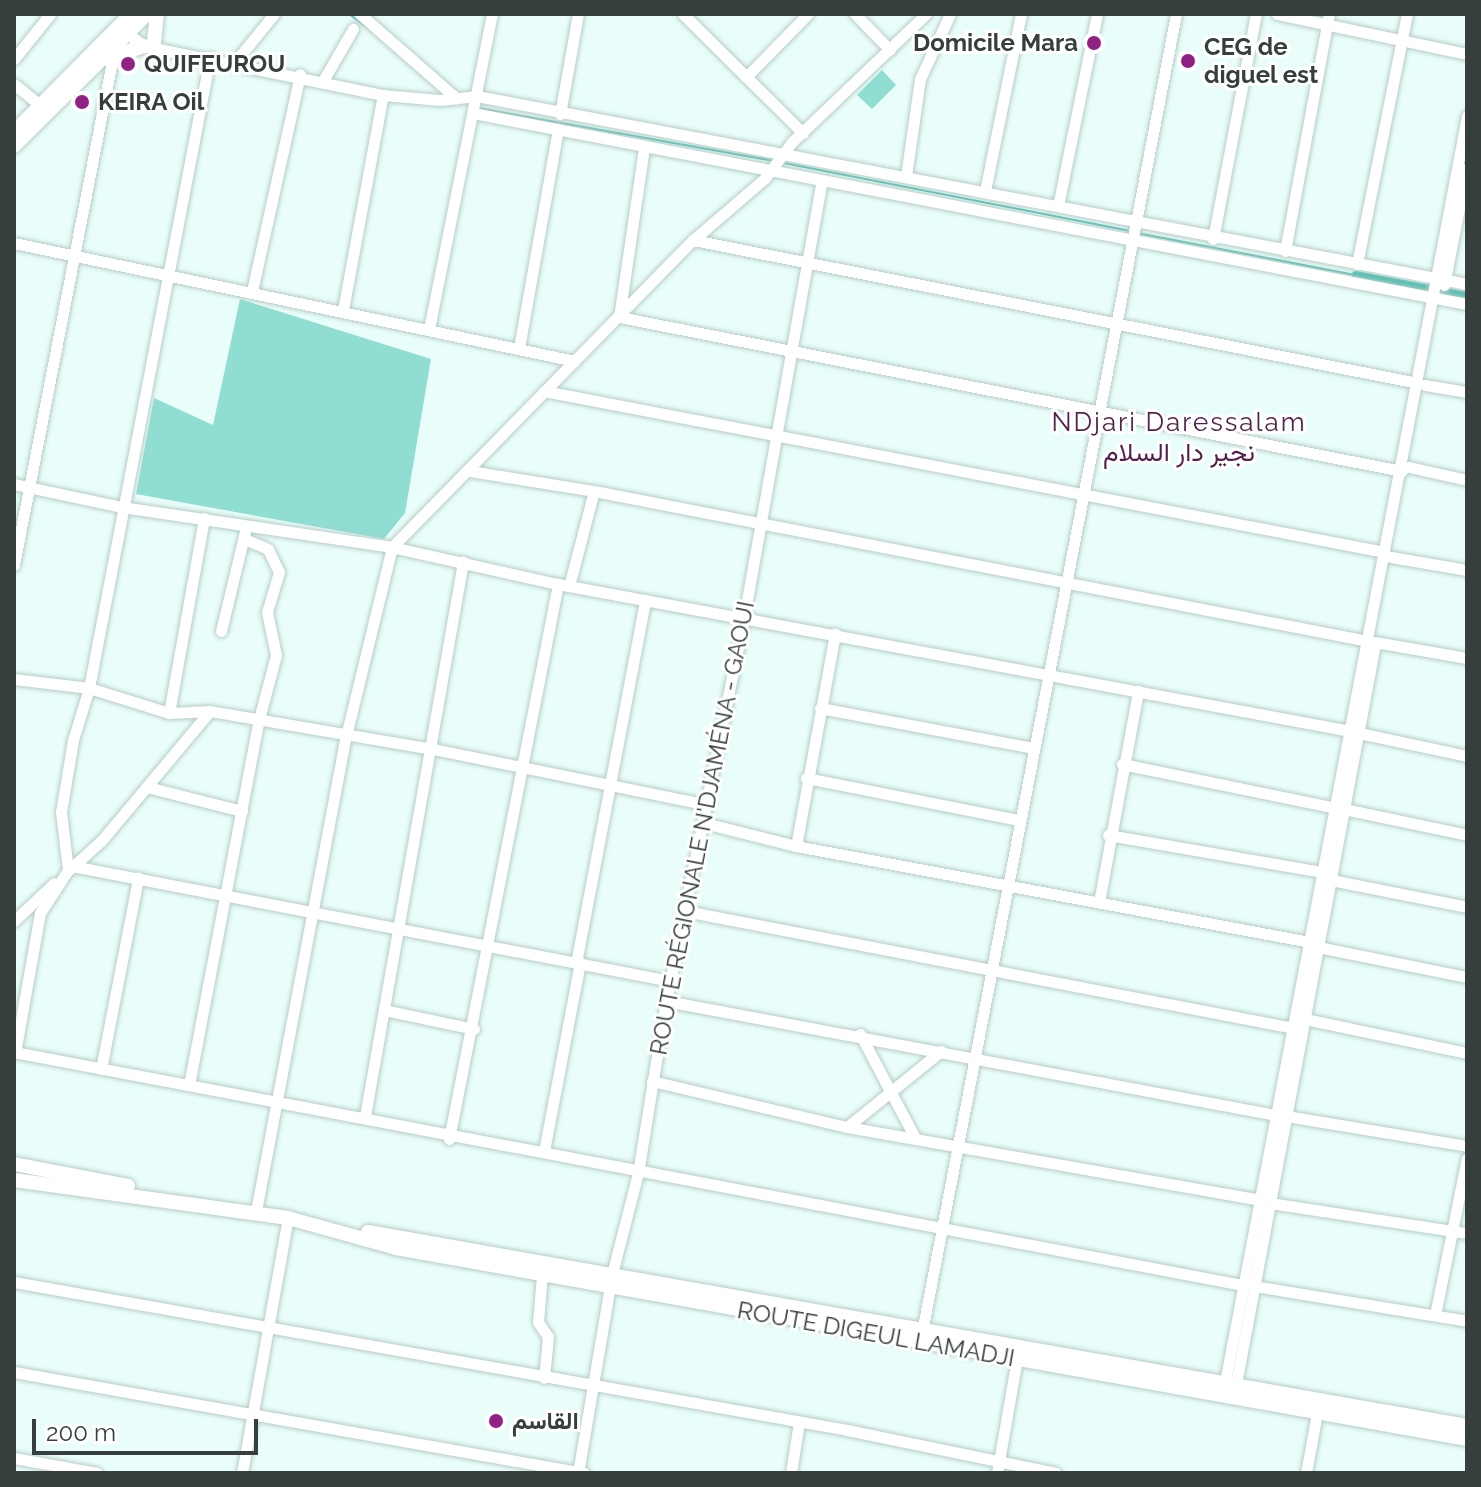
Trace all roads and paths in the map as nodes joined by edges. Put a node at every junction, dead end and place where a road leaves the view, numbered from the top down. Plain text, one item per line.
1 (50, 14) edge
2 (157, 14) edge
3 (274, 14) edge
4 (492, 14) edge
5 (578, 14) edge
6 (683, 14) edge
7 (705, 14) edge
8 (808, 14) edge
9 (855, 14) edge
10 (926, 14) edge
11 (950, 14) edge
12 (1021, 14) edge
13 (1097, 14) edge
14 (1176, 14) edge
15 (1256, 14) edge
16 (1277, 14) edge
17 (1407, 14) edge
18 (366, 16) edge
19 (1328, 20) edge
20 (131, 22) edge
21 (694, 25) junction
22 (353, 29) dead end
23 (1402, 39) junction
24 (152, 45) junction
25 (890, 50) junction
26 (1467, 54) edge
27 (210, 57) junction
28 (107, 58) junction
29 (14, 59) edge
30 (235, 62) junction
31 (300, 74) junction
32 (746, 77) junction
33 (324, 79) junction
34 (14, 84) edge
35 (383, 95) junction
36 (477, 96) junction
37 (456, 98) junction
38 (44, 109) junction
39 (473, 113) junction
40 (560, 114) junction
41 (1467, 116) edge
42 (558, 130) junction
43 (14, 132) edge
44 (803, 133) junction
45 (14, 146) edge
46 (644, 148) junction
47 (776, 162) junction
48 (1467, 168) edge
49 (906, 176) junction
50 (822, 181) junction
51 (985, 191) junction
52 (1058, 206) junction
53 (1134, 224) junction
54 (1213, 239) junction
55 (693, 240) junction
56 (1131, 240) junction
57 (14, 243) edge
58 (1285, 251) junction
59 (75, 255) junction
60 (806, 263) junction
61 (1357, 264) junction
62 (167, 274) junction
63 (1467, 284) edge
64 (1439, 289) junction
65 (252, 291) junction
66 (1467, 304) edge
67 (343, 310) junction
68 (619, 317) junction
69 (1115, 325) junction
70 (429, 329) junction
71 (519, 348) junction
72 (790, 350) junction
73 (575, 361) junction
74 (1421, 384) junction
75 (544, 391) junction
76 (1467, 392) edge
77 (1098, 410) junction
78 (776, 435) junction
79 (1406, 469) junction
80 (470, 471) junction
81 (1467, 480) edge
82 (14, 484) edge
83 (30, 487) junction
84 (594, 491) junction
85 (1081, 496) junction
86 (122, 507) junction
87 (204, 518) junction
88 (246, 523) junction
89 (760, 523) junction
90 (244, 539) junction
91 (392, 547) junction
92 (1388, 555) junction
93 (463, 562) junction
94 (14, 565) edge
95 (1467, 570) edge
96 (564, 585) junction
97 (1065, 585) junction
98 (645, 600) junction
99 (744, 617) junction
100 (221, 631) dead end
101 (835, 634) junction
102 (1371, 642) junction
103 (1467, 658) edge
104 (1048, 674) junction
105 (14, 679) edge
106 (89, 688) junction
107 (1138, 691) junction
108 (820, 708) junction
109 (210, 711) junction
110 (169, 713) junction
111 (259, 719) junction
112 (1354, 732) junction
113 (346, 736) junction
114 (1034, 748) junction
115 (433, 749) junction
116 (1467, 756) edge
117 (1122, 764) junction
118 (522, 771) junction
119 (806, 778) junction
120 (147, 787) junction
121 (612, 788) junction
122 (708, 805) junction
123 (1340, 808) junction
124 (242, 811) junction
125 (1019, 820) junction
126 (704, 823) junction
127 (1108, 835) junction
128 (1467, 835) edge
129 (796, 846) junction
130 (70, 868) junction
131 (1327, 876) junction
132 (138, 878) junction
133 (1006, 886) junction
134 (225, 898) junction
135 (1099, 902) junction
136 (1467, 907) edge
137 (685, 911) junction
138 (312, 915) junction
139 (14, 921) edge
140 (399, 930) junction
141 (1314, 944) junction
142 (490, 948) junction
143 (578, 962) junction
144 (990, 971) junction
145 (1467, 977) edge
146 (671, 981) junction
147 (666, 1001) junction
148 (384, 1010) junction
149 (1305, 1019) junction
150 (1293, 1028) junction
151 (474, 1029) junction
152 (860, 1034) junction
153 (941, 1051) junction
154 (14, 1052) edge
155 (1467, 1053) edge
156 (975, 1059) junction
157 (101, 1069) junction
158 (652, 1081) junction
159 (189, 1085) junction
160 (891, 1089) junction
161 (276, 1100) junction
162 (1281, 1115) junction
163 (365, 1116) junction
164 (847, 1127) junction
165 (915, 1138) junction
166 (449, 1139) junction
167 (1467, 1146) edge
168 (959, 1147) junction
169 (544, 1151) junction
170 (1467, 1158) edge
171 (14, 1164) edge
172 (638, 1173) junction
173 (14, 1180) edge
174 (1265, 1202) junction
175 (256, 1211) junction
176 (288, 1218) junction
177 (944, 1231) junction
178 (1452, 1231) junction
179 (1467, 1233) edge
180 (542, 1275) junction
181 (612, 1280) junction
182 (14, 1282) edge
183 (1249, 1286) junction
184 (1435, 1315) junction
185 (1467, 1321) edge
186 (268, 1329) junction
187 (921, 1336) junction
188 (1019, 1352) junction
189 (14, 1372) edge
190 (544, 1378) junction
191 (1230, 1383) junction
192 (592, 1387) junction
193 (1317, 1413) junction
194 (251, 1415) junction
195 (799, 1422) junction
196 (1467, 1426) edge
197 (1467, 1439) edge
198 (14, 1458) edge
199 (489, 1458) junction
200 (998, 1468) edge
201 (578, 1472) edge
202 (97, 1473) edge
203 (242, 1473) edge
204 (485, 1473) edge
205 (585, 1473) edge
206 (791, 1473) edge
207 (1056, 1473) edge
208 (1306, 1473) edge

1 - 29 street
2 - 24 main road
3 - 30 street
4 - 36 street
5 - 40 street
6 - 21 street
7 - 21 street
8 - 32 street
9 - 25 street
10 - 25 street
11 - 49 street
12 - 51 street
13 - 52 street
14 - 53 street
15 - 54 street
16 - 19 street
17 - 23 street
18 - 37 street
19 - 23 street
19 - 58 street
20 - 24 street
20 - 28 main road
20 - 38 main road
21 - 32 street
22 - 33 street
23 - 26 street
23 - 61 street
24 - 27 street
24 - 28 main road
25 - 44 street
27 - 30 street
27 - 62 street
28 - 38 main road
28 - 59 street
30 - 31 street
31 - 33 street
31 - 65 street
32 - 44 street
33 - 35 street
34 - 38 street
35 - 37 street
35 - 67 street
36 - 37 street
36 - 39 street
36 - 40 street
38 - 43 main road
38 - 45 main road
39 - 42 street
39 - 70 street
40 - 47 street
41 - 64 street
42 - 46 street
42 - 71 street
44 - 47 street
46 - 47 street
46 - 68 street
47 - 49 street
47 - 50 street
47 - 55 street
48 - 64 street
49 - 51 street
50 - 56 street
50 - 60 street, ROUTE RÉGIONALE N'DJAMÉNA - GAOUI
51 - 52 street
52 - 53 street
53 - 54 street
53 - 56 street
54 - 58 street
55 - 60 street
55 - 68 street
56 - 64 street
56 - 69 street
57 - 59 street
58 - 61 street
59 - 62 street
59 - 83 street
60 - 69 street
60 - 72 street, ROUTE RÉGIONALE N'DJAMÉNA - GAOUI
61 - 64 street
62 - 65 street
62 - 86 street
63 - 64 street
64 - 66 street
64 - 74 street
65 - 67 street
67 - 70 street
68 - 72 street
68 - 73 street
69 - 74 street
69 - 77 street
70 - 71 street
71 - 73 street
72 - 77 street
72 - 78 street, ROUTE RÉGIONALE N'DJAMÉNA - GAOUI
73 - 75 street
74 - 76 street
74 - 79 street
75 - 78 street
75 - 80 street
77 - 79 street
77 - 85 street
78 - 85 street
78 - 89 street, ROUTE RÉGIONALE N'DJAMÉNA - GAOUI
79 - 81 street
79 - 92 street
80 - 84 street
80 - 91 street
82 - 83 street
83 - 86 street
83 - 94 street
84 - 89 street
84 - 96 street
85 - 92 street
85 - 97 street
86 - 87 street
86 - 106 street
87 - 88 street
87 - 110 street
88 - 90 street
88 - 91 street
89 - 97 street
89 - 99 street, ROUTE RÉGIONALE N'DJAMÉNA - GAOUI
90 - 100 street
90 - 111 street
91 - 93 street
91 - 113 street
92 - 95 street
92 - 102 street
93 - 96 street
93 - 115 street
96 - 98 street
96 - 118 street
97 - 102 street
97 - 104 street
98 - 99 street
98 - 121 street
99 - 101 street
99 - 122 street, ROUTE RÉGIONALE N'DJAMÉNA - GAOUI
101 - 104 street
101 - 108 street
102 - 103 street
102 - 112 street
104 - 107 street
104 - 114 street
105 - 106 street
106 - 110 street
106 - 130 street
107 - 112 street
107 - 117 street
108 - 114 street
108 - 119 street
109 - 110 street
109 - 111 street
109 - 120 street
111 - 113 street
111 - 124 street
112 - 116 street
112 - 123 street
113 - 115 street
113 - 138 street
114 - 125 street
115 - 118 street
115 - 140 street
117 - 123 street
117 - 127 street
118 - 121 street
118 - 142 street
119 - 125 street
119 - 129 street
120 - 124 street
120 - 130 street
121 - 122 street
121 - 143 street
122 - 126 street, ROUTE RÉGIONALE N'DJAMÉNA - GAOUI
123 - 128 street
123 - 131 street
124 - 134 street
125 - 133 street
126 - 129 street
126 - 137 street, ROUTE RÉGIONALE N'DJAMÉNA - GAOUI
127 - 131 street
127 - 135 street
129 - 133 street
130 - 132 street
130 - 139 street
130 - 154 street
131 - 136 street
131 - 141 street
132 - 134 street
132 - 157 street
133 - 135 street
133 - 144 street
134 - 138 street
134 - 159 street
135 - 141 street
137 - 144 street
137 - 146 street, ROUTE RÉGIONALE N'DJAMÉNA - GAOUI
138 - 140 street
138 - 161 street
140 - 142 street
140 - 148 street
141 - 145 street
141 - 149 street
141 - 150 street
142 - 143 street
142 - 151 street
143 - 146 street
143 - 169 street
144 - 150 street
144 - 156 street
146 - 147 street, ROUTE RÉGIONALE N'DJAMÉNA - GAOUI
147 - 152 street
147 - 158 street, ROUTE RÉGIONALE N'DJAMÉNA - GAOUI
148 - 151 street
148 - 163 street
149 - 155 street
149 - 162 street
150 - 162 street
151 - 166 street
152 - 153 street
152 - 160 street
153 - 156 street
153 - 160 street
154 - 157 street
156 - 162 street
156 - 168 street
157 - 159 street
158 - 164 street
158 - 172 street, ROUTE RÉGIONALE N'DJAMÉNA - GAOUI
159 - 161 street
160 - 164 street
160 - 165 street
161 - 163 street
161 - 175 street
162 - 167 street
162 - 174 street
163 - 166 street
164 - 165 street
165 - 168 street
166 - 169 street
168 - 174 street
168 - 177 street
169 - 172 street
170 - 178 street
171 - 175 main road, ROUTE DIGEUL LAMADJI
172 - 177 street
172 - 181 street, ROUTE RÉGIONALE N'DJAMÉNA - GAOUI
173 - 176 main road, ROUTE DIGEUL LAMADJI
174 - 178 street
174 - 183 street
175 - 176 main road, ROUTE DIGEUL LAMADJI
176 - 180 main road, ROUTE DIGEUL LAMADJI
176 - 181 main road, ROUTE DIGEUL LAMADJI
176 - 186 street
177 - 183 street
177 - 187 street
178 - 179 street
178 - 184 street
180 - 181 main road, ROUTE DIGEUL LAMADJI
180 - 190 street
181 - 187 main road, ROUTE DIGEUL LAMADJI
181 - 192 street, ROUTE RÉGIONALE N'DJAMÉNA - GAOUI
182 - 186 street
183 - 184 street
183 - 191 street
184 - 185 street
186 - 190 street
186 - 194 street
187 - 188 main road, ROUTE DIGEUL LAMADJI
188 - 191 main road, ROUTE DIGEUL LAMADJI
188 - 193 main road, ROUTE DIGEUL LAMADJI
188 - 200 street
189 - 194 street
190 - 192 street
191 - 196 main road, ROUTE DIGEUL LAMADJI
192 - 195 street
192 - 201 street, ROUTE RÉGIONALE N'DJAMÉNA - GAOUI
193 - 197 main road, ROUTE DIGEUL LAMADJI
193 - 208 street
194 - 199 street
194 - 203 street
195 - 200 street
195 - 206 street
198 - 202 street
199 - 201 street
199 - 204 street
200 - 207 street
201 - 205 street

